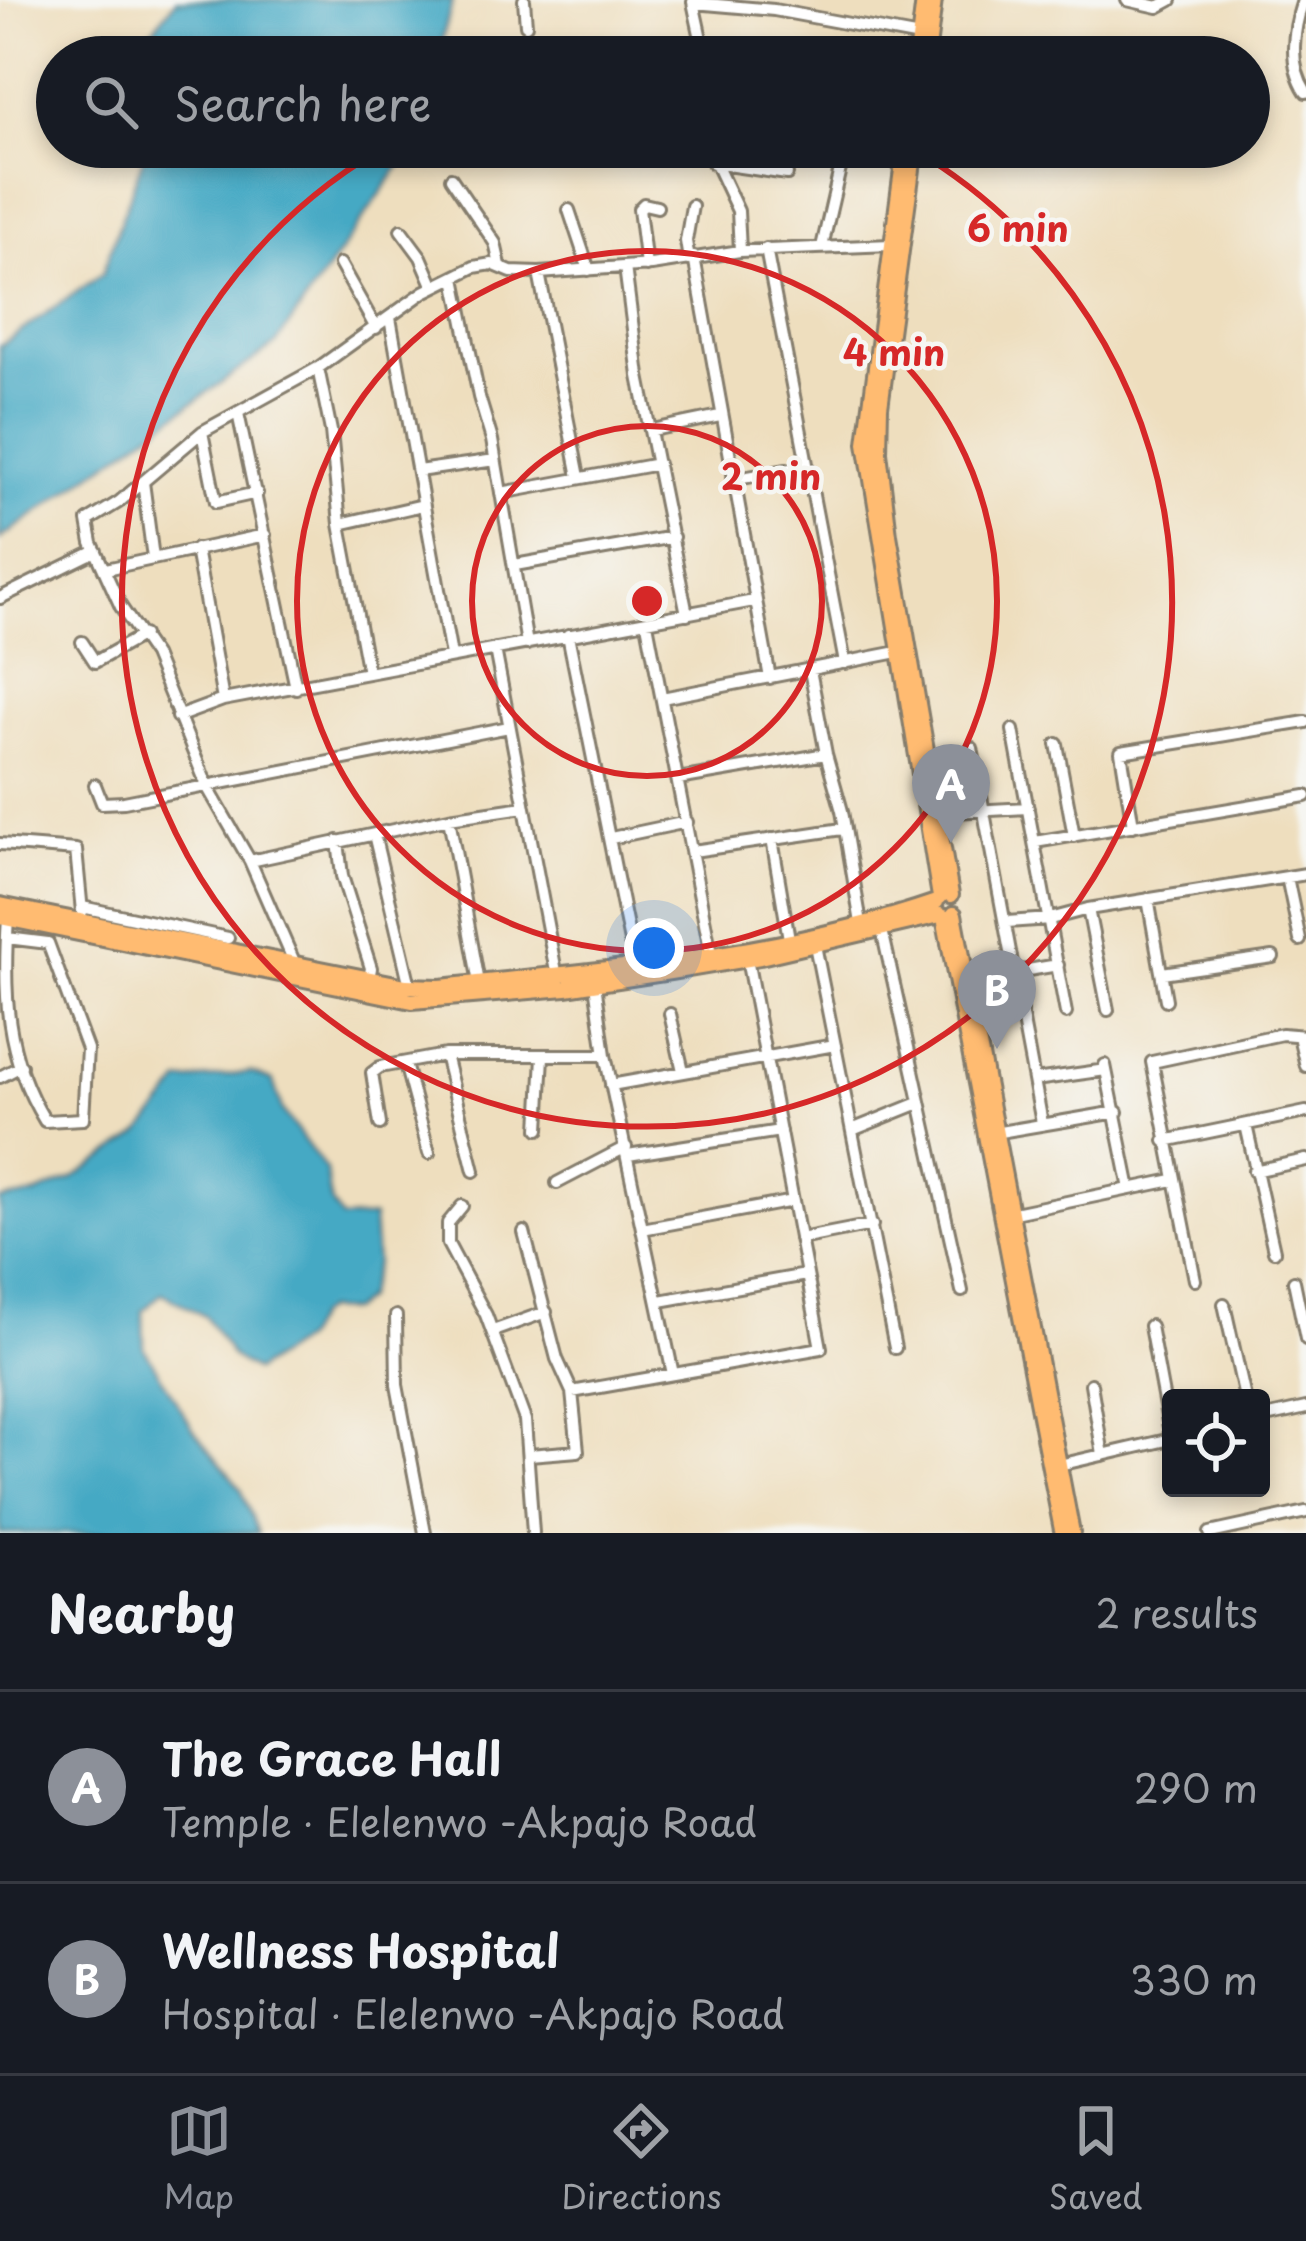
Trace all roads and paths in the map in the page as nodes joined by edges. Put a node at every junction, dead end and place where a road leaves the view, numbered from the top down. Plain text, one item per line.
1 (524, 0) edge
2 (925, 0) edge
3 (934, 0) edge
4 (1127, 0) edge
5 (1171, 0) edge
6 (1304, 0) edge
7 (693, 2) edge
8 (526, 25) dead end
9 (700, 36) edge
10 (915, 36) edge
11 (920, 36) edge
12 (930, 36) edge
13 (1306, 92) edge
14 (715, 168) edge
15 (743, 168) edge
16 (840, 168) edge
17 (902, 168) edge
18 (912, 168) edge
19 (788, 174) dead end
20 (451, 178) dead end
21 (692, 206) dead end
22 (657, 207) dead end
23 (569, 210) dead end
24 (400, 230) dead end
25 (891, 244) junction
26 (822, 247) junction
27 (766, 250) junction
28 (740, 251) junction
29 (691, 258) junction
30 (340, 264) dead end
31 (500, 265) junction
32 (646, 266) junction
33 (625, 267) junction
34 (589, 270) junction
35 (539, 273) junction
36 (455, 278) junction
37 (434, 287) junction
38 (390, 318) junction
39 (376, 328) junction
40 (319, 368) junction
41 (238, 413) junction
42 (720, 416) junction
43 (652, 430) junction
44 (202, 432) junction
45 (495, 460) junction
46 (658, 464) junction
47 (807, 466) junction
48 (418, 471) junction
49 (579, 477) junction
50 (732, 480) junction
51 (143, 482) junction
52 (256, 493) junction
53 (501, 493) junction
54 (423, 505) junction
55 (340, 524) junction
56 (265, 535) junction
57 (673, 537) junction
58 (196, 549) junction
59 (96, 551) junction
60 (153, 558) junction
61 (514, 565) junction
62 (106, 569) junction
63 (0, 598) edge
64 (754, 601) junction
65 (687, 614) junction
66 (647, 623) junction
67 (143, 635) junction
68 (568, 635) junction
69 (82, 642) dead end
70 (527, 644) junction
71 (495, 649) junction
72 (898, 652) junction
73 (451, 656) junction
74 (845, 664) junction
75 (811, 670) junction
76 (368, 673) junction
77 (770, 678) junction
78 (296, 688) junction
79 (662, 698) junction
80 (223, 700) junction
81 (177, 717) junction
82 (1306, 722) edge
83 (508, 727) junction
84 (1013, 730) dead end
85 (1057, 744) dead end
86 (972, 748) dead end
87 (826, 754) junction
88 (678, 779) junction
89 (95, 785) dead end
90 (208, 788) junction
91 (1306, 796) edge
92 (524, 807) junction
93 (1028, 808) junction
94 (985, 811) junction
95 (935, 813) junction
96 (449, 818) junction
97 (687, 822) junction
98 (1133, 826) junction
99 (842, 829) junction
100 (374, 834) junction
101 (1074, 836) junction
102 (611, 838) junction
103 (772, 839) junction
104 (338, 841) junction
105 (1035, 842) junction
106 (0, 844) edge
107 (693, 851) junction
108 (250, 861) junction
109 (1306, 874) edge
110 (936, 877) junction
111 (1287, 877) junction
112 (1148, 899) junction
113 (944, 907) junction
114 (1088, 909) junction
115 (3, 913) edge
116 (82, 914) junction
117 (914, 916) junction
118 (1050, 919) junction
119 (1007, 922) junction
120 (861, 923) junction
121 (882, 930) junction
122 (7, 938) junction
123 (228, 938) dead end
124 (947, 938) junction
125 (789, 939) junction
126 (1300, 940) dead end
127 (815, 945) junction
128 (711, 954) junction
129 (1274, 957) dead end
130 (747, 959) junction
131 (295, 964) junction
132 (1058, 964) junction
133 (635, 967) junction
134 (1016, 972) junction
135 (1162, 973) junction
136 (557, 977) junction
137 (369, 979) junction
138 (479, 983) junction
139 (595, 984) junction
140 (410, 986) junction
141 (1166, 1000) dead end
142 (1108, 1010) dead end
143 (1066, 1013) dead end
144 (670, 1014) dead end
145 (1303, 1036) edge
146 (835, 1045) junction
147 (605, 1054) junction
148 (445, 1055) junction
149 (543, 1056) junction
150 (764, 1059) junction
151 (405, 1064) junction
152 (21, 1066) junction
153 (1306, 1066) edge
154 (683, 1071) junction
155 (0, 1077) edge
156 (1035, 1080) junction
157 (611, 1085) junction
158 (919, 1103) junction
159 (1117, 1112) junction
160 (1306, 1112) edge
161 (1042, 1123) junction
162 (380, 1124) dead end
163 (1246, 1125) junction
164 (539, 1129) dead end
165 (852, 1130) junction
166 (780, 1131) junction
167 (994, 1133) junction
168 (1165, 1141) junction
169 (627, 1151) junction
170 (429, 1153) dead end
171 (1306, 1160) edge
172 (474, 1172) dead end
173 (1254, 1172) junction
174 (1173, 1180) junction
175 (557, 1183) dead end
176 (1130, 1189) junction
177 (793, 1202) junction
178 (462, 1205) dead end
179 (1009, 1214) junction
180 (872, 1225) junction
181 (642, 1229) junction
182 (524, 1232) dead end
183 (800, 1239) junction
184 (1274, 1251) dead end
185 (806, 1275) junction
186 (1195, 1280) dead end
187 (1294, 1281) dead end
188 (962, 1291) dead end
189 (660, 1301) junction
190 (1225, 1304) dead end
191 (546, 1312) junction
192 (396, 1316) dead end
193 (1150, 1326) dead end
194 (493, 1330) junction
195 (1306, 1339) edge
196 (896, 1348) dead end
197 (673, 1374) junction
198 (1091, 1384) dead end
199 (1242, 1389) edge
200 (572, 1392) junction
201 (1306, 1408) edge
202 (1270, 1416) edge
203 (1103, 1454) junction
204 (529, 1455) junction
205 (1059, 1465) junction
206 (1306, 1512) edge
207 (425, 1533) edge
208 (532, 1533) edge
209 (1063, 1533) edge
210 (1072, 1533) edge
211 (1210, 1533) edge

1 - 8 street
2 - 11 main road
3 - 12 main road
4 - 5 street
6 - 13 street
7 - 9 street
7 - 10 street
14 - 28 street
15 - 19 street
16 - 26 street
17 - 25 main road
18 - 95 main road
20 - 31 street
21 - 29 street
22 - 32 street
23 - 34 street
24 - 37 street
25 - 26 street
25 - 72 main road
26 - 27 street
27 - 28 street
27 - 47 street
28 - 29 street
29 - 32 street
29 - 42 street
30 - 39 street
31 - 35 street
31 - 36 street
32 - 33 street
33 - 34 street
33 - 43 street
34 - 35 street
35 - 49 street
36 - 37 street
36 - 45 street
37 - 38 street
38 - 39 street
38 - 48 street
39 - 40 street
40 - 41 street
40 - 55 street
41 - 44 street
41 - 52 street
42 - 43 street
42 - 50 street
43 - 46 street
44 - 51 street
44 - 52 street
45 - 48 street
45 - 53 street
46 - 49 street
46 - 57 street
47 - 50 street
47 - 74 street
48 - 54 street
49 - 53 street
50 - 64 street
51 - 59 street
51 - 60 street
52 - 56 street
53 - 61 street
54 - 55 street
54 - 73 street
55 - 76 street
56 - 58 street
56 - 78 street
57 - 61 street
57 - 65 street
58 - 60 street
58 - 80 street
59 - 62 street
59 - 63 street
60 - 62 street
61 - 70 street
62 - 67 street
64 - 65 street
64 - 77 street
65 - 66 street
66 - 68 street
66 - 79 street
67 - 69 street
67 - 81 street
68 - 70 street
68 - 102 street
70 - 71 street
71 - 73 street
71 - 83 street
72 - 74 street
72 - 110 main road
73 - 76 street
74 - 75 street
75 - 77 street
75 - 87 street
76 - 78 street
77 - 79 street
78 - 80 street
79 - 88 street
80 - 81 street
81 - 90 street
82 - 98 street
83 - 90 street
83 - 92 street
84 - 93 street
85 - 101 street
86 - 94 street
87 - 88 street
87 - 99 street
88 - 97 street
89 - 90 street
90 - 108 street
91 - 98 street
92 - 96 street
92 - 136 street
93 - 94 street
93 - 105 street
94 - 95 street
94 - 119 street
95 - 113 main road
96 - 100 street
96 - 138 street
97 - 102 street
97 - 107 street
98 - 101 street
99 - 103 street
99 - 120 street
100 - 104 street
100 - 140 street
101 - 105 street
102 - 133 street
103 - 107 street
103 - 125 street
104 - 108 street
104 - 137 street
105 - 118 street
106 - 116 street
107 - 128 street
108 - 131 street
109 - 111 street
110 - 113 main road
110 - 117 main road
111 - 112 street
111 - 126 street
112 - 114 street
112 - 135 street
113 - 117 main road
113 - 124 main road
113 - 167 main road
114 - 118 street
114 - 142 street
115 - 116 main road
115 - 122 street
115 - 139 main road
116 - 123 street
116 - 131 main road
117 - 120 main road
117 - 121 main road
117 - 124 main road
118 - 119 street
118 - 132 street
119 - 134 street
120 - 125 main road
121 - 127 main road
121 - 158 street
122 - 152 street
122 - 152 street
124 - 209 main road
125 - 128 main road
127 - 130 main road
127 - 146 street
128 - 133 main road
129 - 135 street
130 - 139 main road
130 - 150 street
131 - 137 main road
132 - 134 street
132 - 143 street
133 - 136 main road
134 - 156 street
135 - 141 street
136 - 138 main road
137 - 140 main road
138 - 140 main road
139 - 147 street
144 - 154 street
145 - 153 street
145 - 168 street
146 - 150 street
146 - 165 street
147 - 149 street
147 - 157 street
148 - 149 street
148 - 151 street
148 - 172 street
149 - 164 street
150 - 154 street
150 - 166 street
151 - 162 street
151 - 170 street
152 - 155 street
154 - 157 street
156 - 159 street
156 - 161 street
157 - 169 street
158 - 165 street
158 - 188 street
159 - 161 street
159 - 176 street
160 - 163 street
161 - 167 street
163 - 168 street
163 - 173 street
165 - 180 street
166 - 169 street
166 - 177 street
167 - 179 main road
168 - 174 street
169 - 175 street
169 - 181 street
171 - 173 street
173 - 184 street
174 - 176 street
174 - 186 street
176 - 179 street
177 - 181 street
177 - 183 street
178 - 194 street
179 - 205 main road
180 - 183 street
180 - 196 street
181 - 189 street
182 - 191 street
183 - 185 street
185 - 189 street
185 - 197 street
187 - 195 street
189 - 197 street
190 - 199 street
191 - 194 street
191 - 200 street
192 - 207 street
193 - 203 street
194 - 204 street
197 - 200 street
198 - 203 street
200 - 204 street
201 - 202 street
203 - 205 street
204 - 208 street
205 - 210 main road
206 - 211 street

